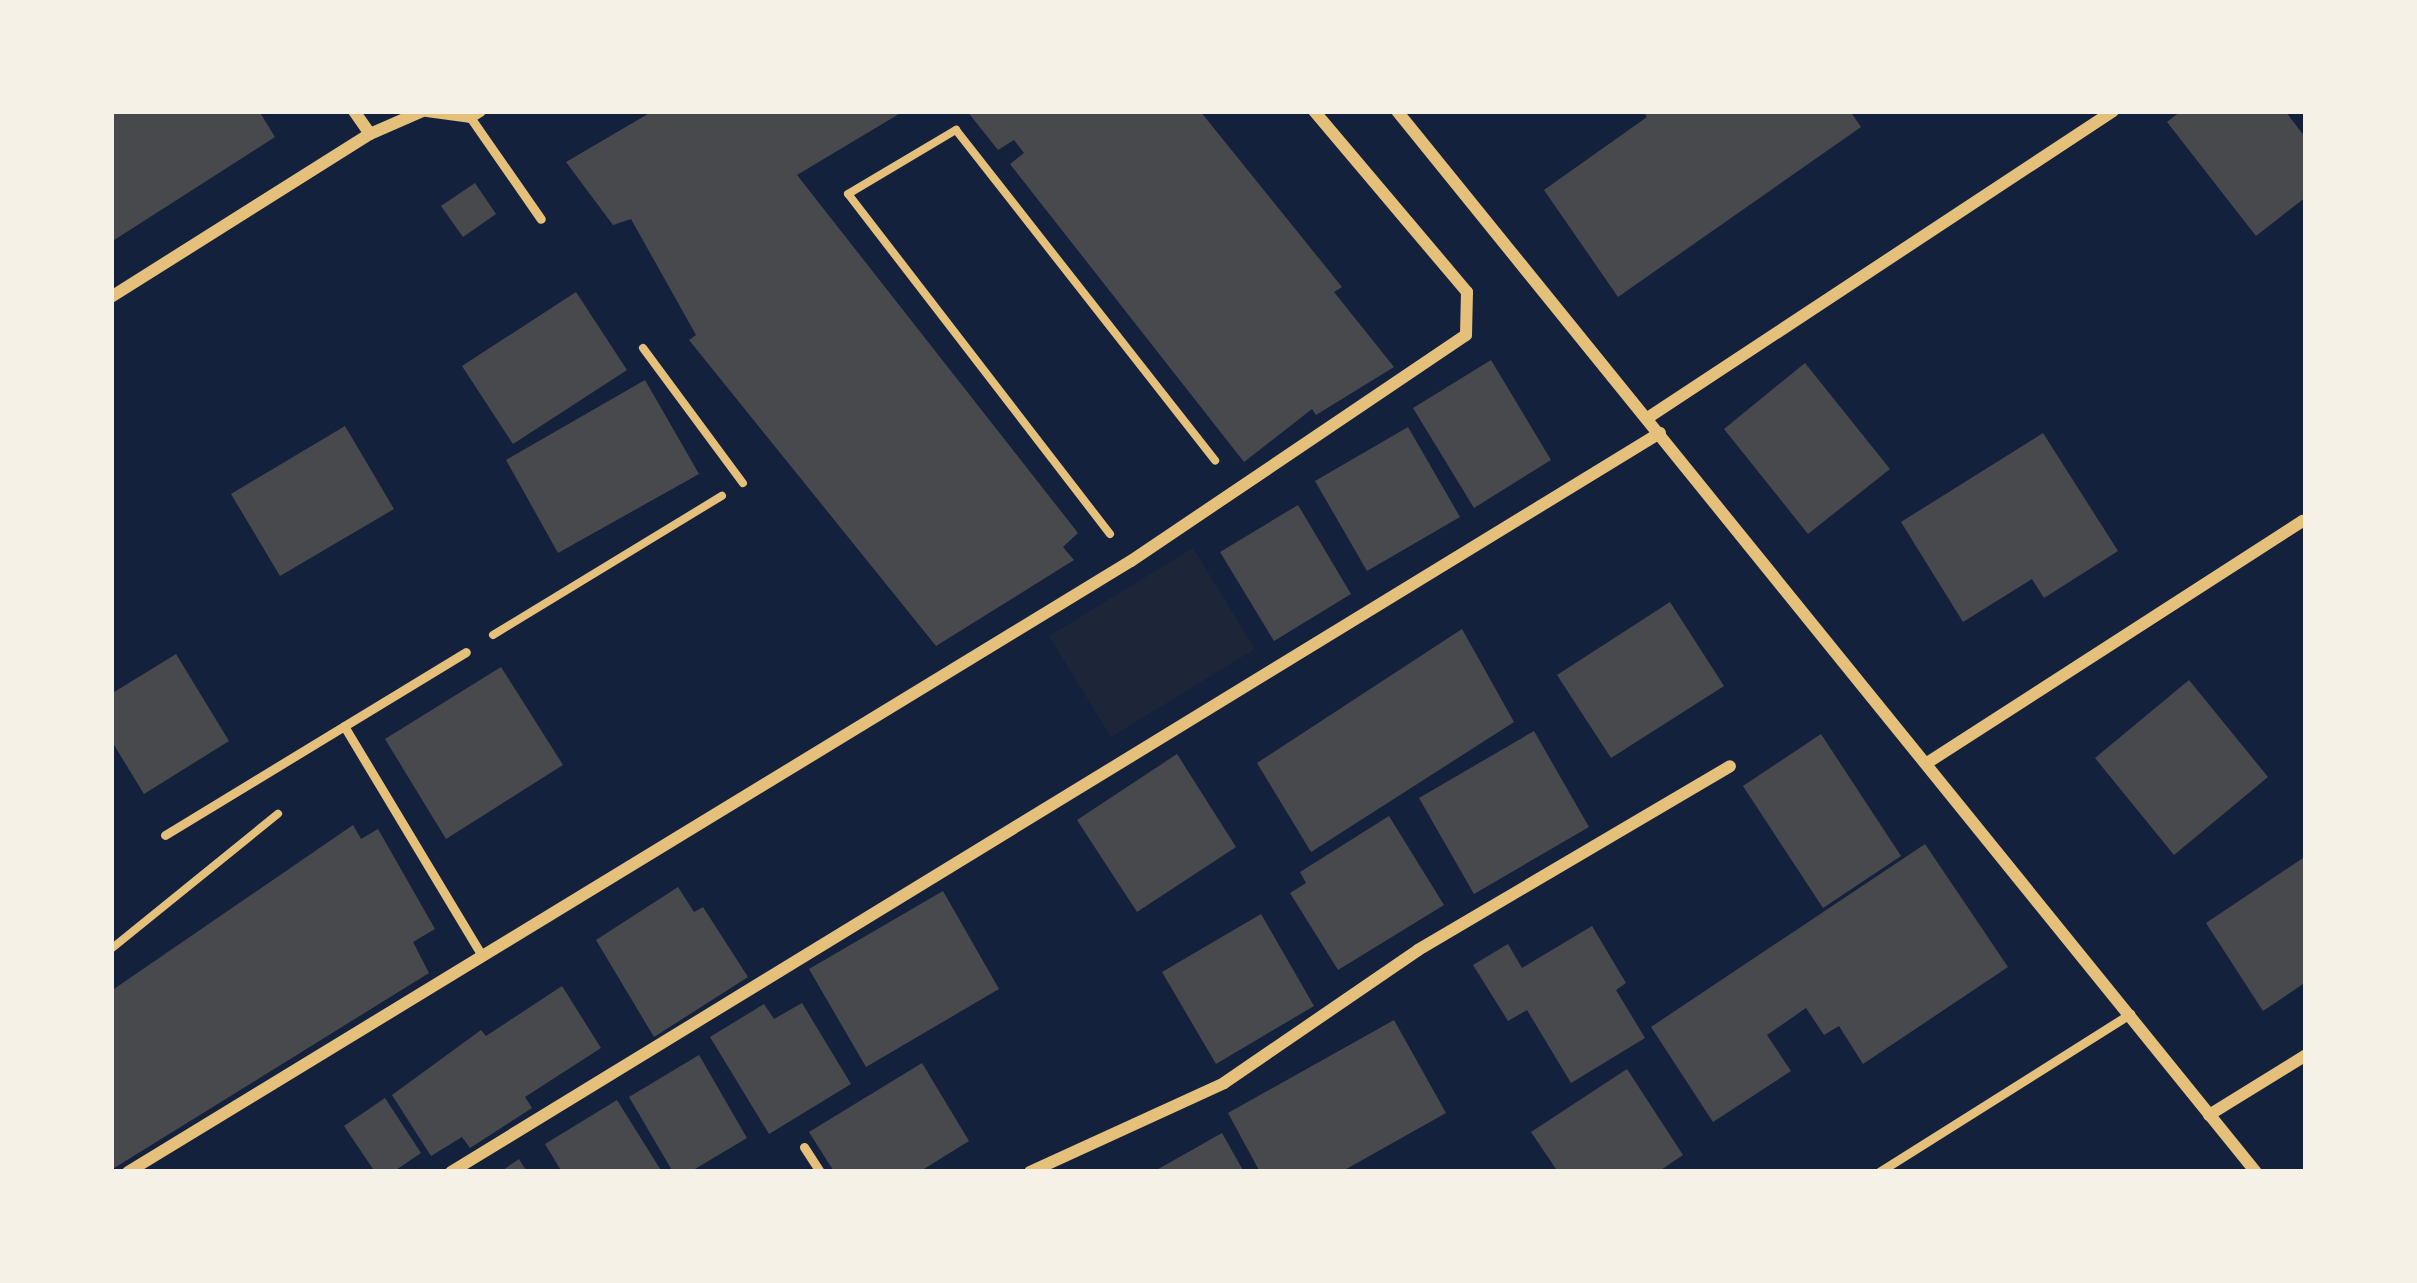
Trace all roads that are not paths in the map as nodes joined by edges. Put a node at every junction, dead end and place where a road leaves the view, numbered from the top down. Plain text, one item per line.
1 (354, 111) edge
2 (425, 111) edge
3 (1314, 111) edge
4 (1397, 111) edge
5 (2113, 111) edge
6 (475, 114) edge
7 (370, 134) junction
8 (541, 219) dead end
9 (111, 297) edge
10 (1649, 418) junction
11 (1660, 433) junction
12 (2304, 520) edge
13 (466, 652) road end
14 (344, 726) junction
15 (1927, 763) junction
16 (1730, 766) dead end
17 (165, 835) dead end
18 (482, 956) junction
19 (2130, 1014) junction
20 (2306, 1054) edge
21 (2209, 1115) junction
22 (804, 1147) dead end
23 (128, 1172) edge
24 (451, 1172) edge
25 (820, 1172) edge
26 (1030, 1172) edge
27 (1879, 1172) edge
28 (2256, 1172) edge

1 - 7 street
2 - 6 street
2 - 7 street
3 - 18 street
4 - 10 street
5 - 10 street
6 - 8 lane
7 - 9 street
10 - 11 street
11 - 15 street
11 - 24 street
12 - 15 street
13 - 14 lane
14 - 17 lane
14 - 18 lane
15 - 19 street
16 - 26 street
18 - 23 street
19 - 21 street
19 - 27 lane
20 - 21 street
21 - 28 street
22 - 25 lane

